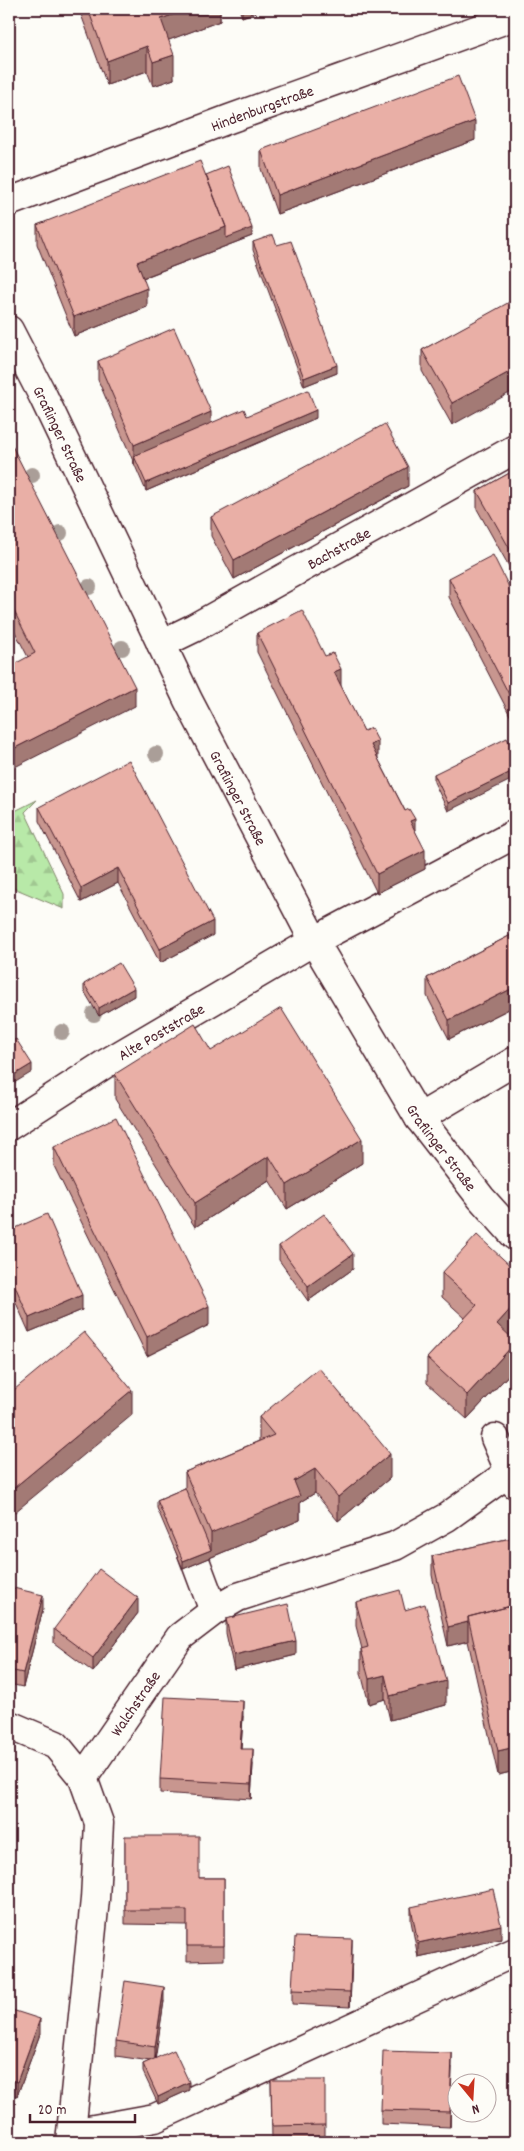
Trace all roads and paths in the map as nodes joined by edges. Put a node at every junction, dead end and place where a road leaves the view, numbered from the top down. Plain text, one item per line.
1 (515, 16) edge
2 (9, 202) edge
3 (9, 330) edge
4 (515, 449) edge
5 (160, 644) junction
6 (515, 834) edge
7 (314, 941) junction
8 (515, 1062) edge
9 (419, 1118) junction
10 (9, 1126) edge
11 (515, 1236) edge
12 (495, 1438) dead end
13 (513, 1474) edge
14 (186, 1539) edge
15 (214, 1611) junction
16 (9, 1725) edge
17 (83, 1778) junction
18 (515, 1952) edge
19 (76, 2139) edge

1 - 2 street, Hindenburgstraße
3 - 5 street, Graflinger Straße
4 - 5 street, Bachstraße
5 - 7 street, Graflinger Straße
6 - 7 street, Alte Poststraße
7 - 9 street, Graflinger Straße
7 - 10 street, Alte Poststraße
8 - 9 street
9 - 11 street, Graflinger Straße
12 - 13 street
13 - 15 street, Walchstraße
14 - 15 street
15 - 17 street, Walchstraße
16 - 17 street
17 - 19 street
18 - 19 street

